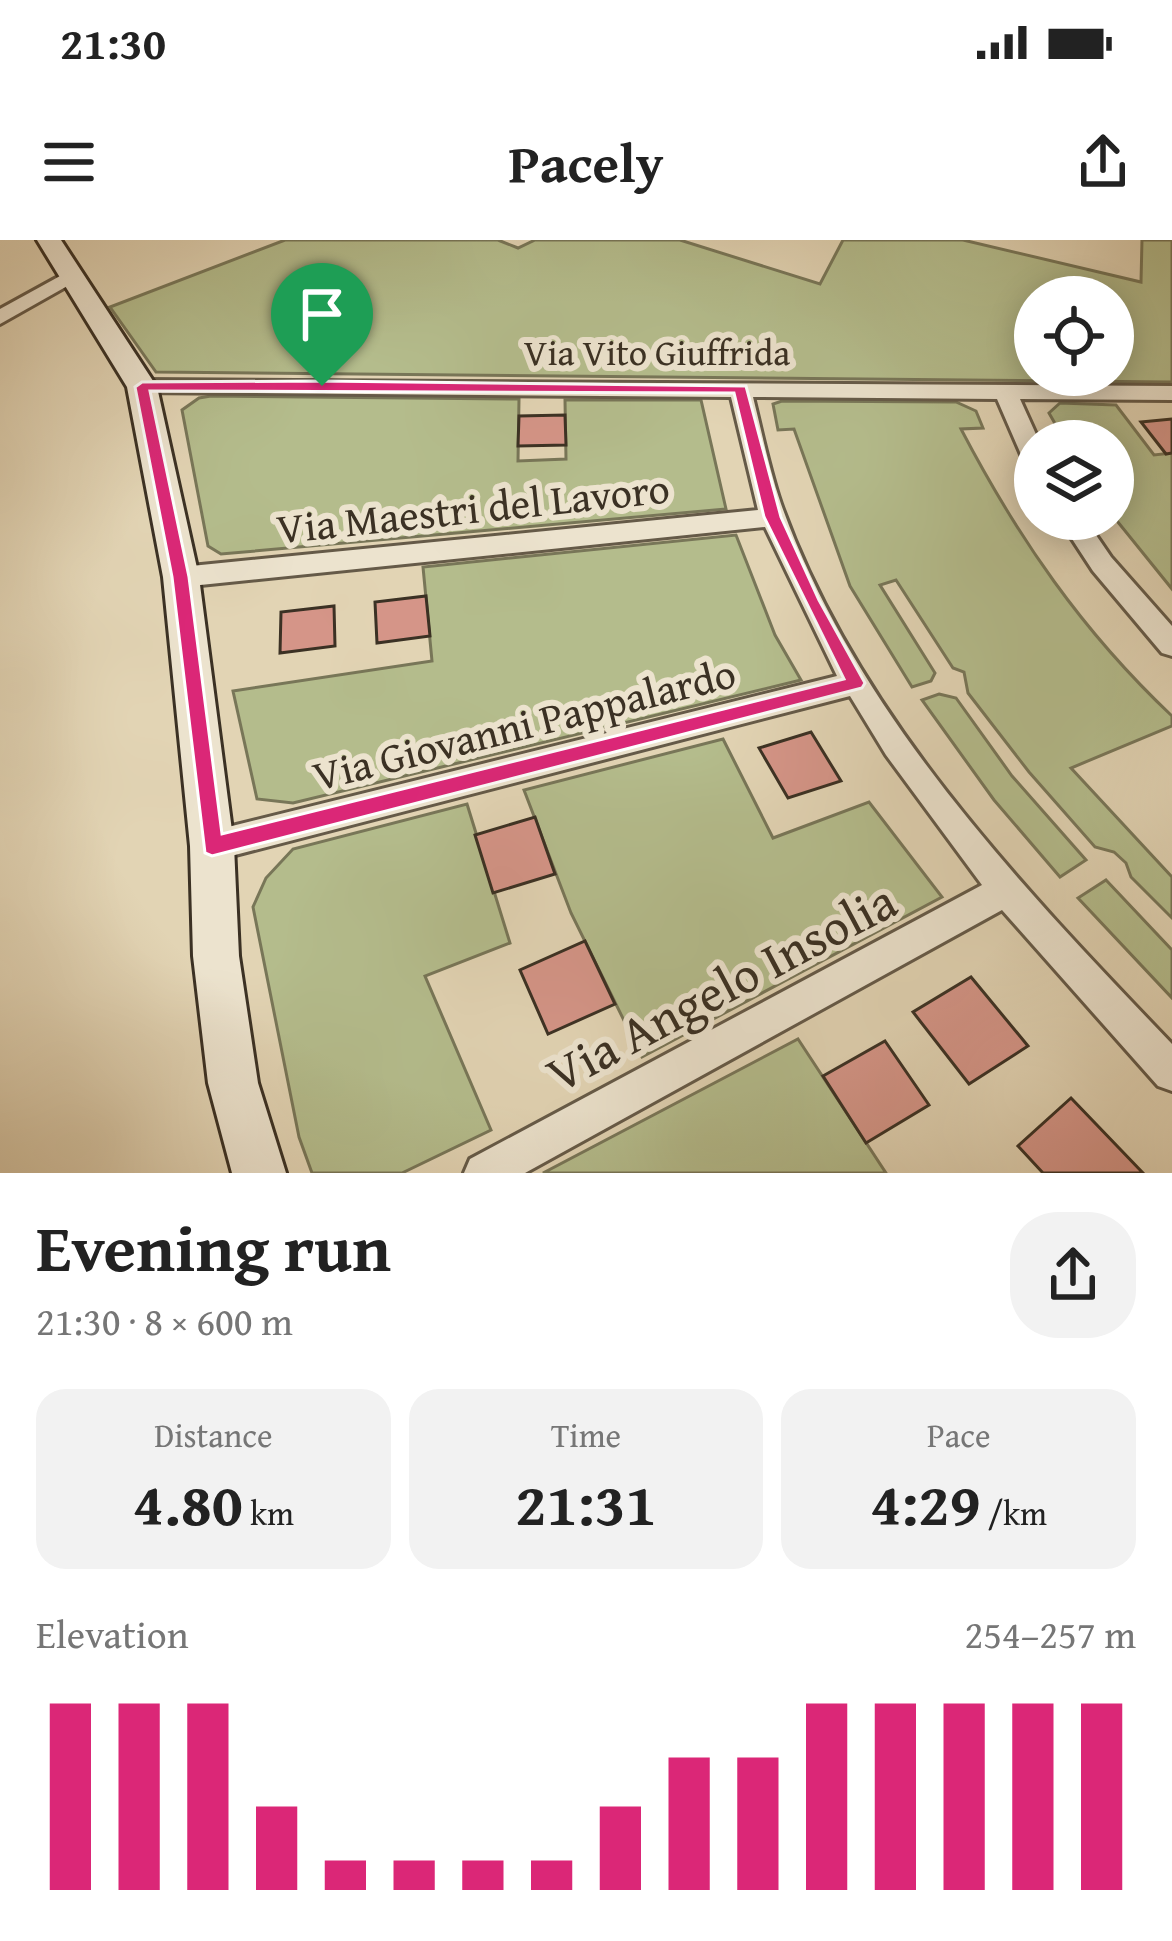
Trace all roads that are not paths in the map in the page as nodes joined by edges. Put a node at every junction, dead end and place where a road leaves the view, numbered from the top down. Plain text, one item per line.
1 (49, 240) edge
2 (71, 276) junction
3 (0, 318) edge
4 (142, 387) junction
5 (740, 389) junction
6 (1005, 391) junction
7 (1172, 393) edge
8 (1018, 420) edge
9 (773, 517) junction
10 (1086, 540) edge
11 (181, 577) junction
12 (1172, 645) edge
13 (856, 683) junction
14 (212, 846) junction
15 (1006, 890) junction
16 (1172, 1072) edge
17 (260, 1173) edge
18 (484, 1173) edge

1 - 2 main road
2 - 3 street
2 - 4 main road
4 - 5 street, Via Vito Giuffrida
4 - 11 main road
5 - 6 street, Via Vito Giuffrida
5 - 9 street
6 - 7 street, Via Vito Giuffrida
6 - 8 street
9 - 11 street, Via Maestri del Lavoro
9 - 13 street
10 - 12 street
11 - 14 main road
13 - 14 street, Via Giovanni Pappalardo
13 - 15 street
14 - 17 main road
15 - 16 street
15 - 18 street, Via Angelo Insolia

